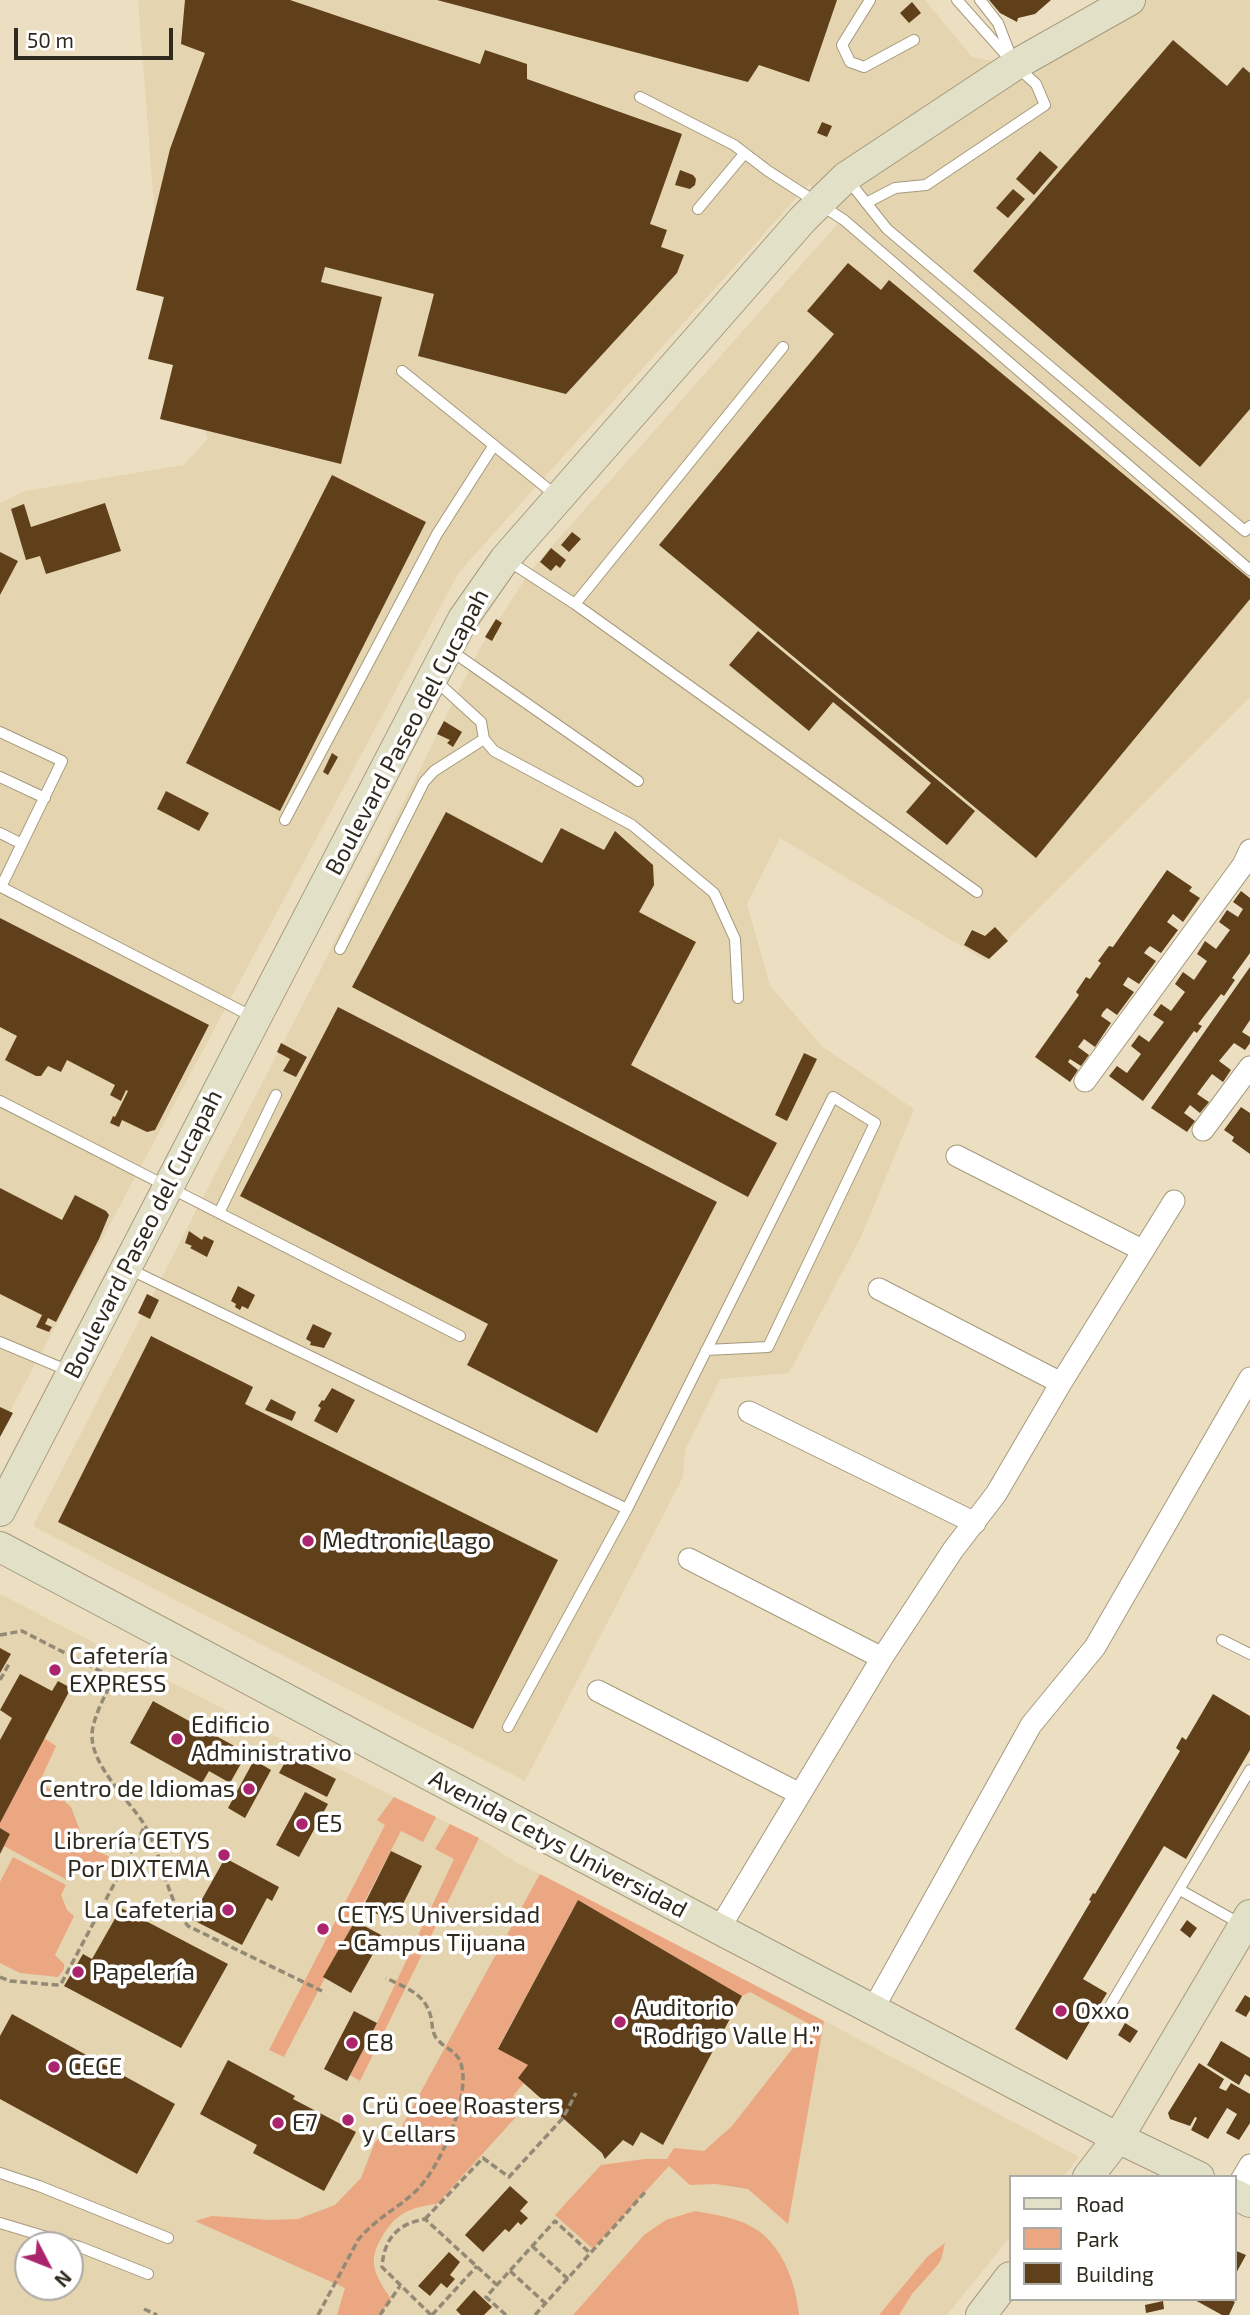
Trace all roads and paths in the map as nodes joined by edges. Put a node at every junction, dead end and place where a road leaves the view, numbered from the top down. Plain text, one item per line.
1 (870, 0) edge
2 (957, 0) edge
3 (979, 0) edge
4 (1130, 0) edge
5 (914, 40) dead end
6 (1015, 65) junction
7 (640, 97) dead end
8 (744, 154) junction
9 (846, 177) junction
10 (819, 203) junction
11 (866, 203) junction
12 (698, 209) dead end
13 (783, 348) dead end
14 (402, 371) dead end
15 (494, 445) junction
16 (558, 497) junction
17 (1250, 526) edge
18 (505, 559) junction
19 (1250, 570) edge
20 (575, 604) junction
21 (448, 649) junction
22 (433, 678) junction
23 (0, 732) edge
24 (484, 738) junction
25 (0, 777) edge
26 (638, 781) dead end
27 (45, 798) junction
28 (285, 820) dead end
29 (0, 833) edge
30 (22, 844) junction
31 (1248, 861) edge
32 (1, 887) edge
33 (977, 892) dead end
34 (340, 950) dead end
35 (738, 998) dead end
36 (256, 1018) junction
37 (1250, 1067) edge
38 (1085, 1081) dead end
39 (276, 1095) dead end
40 (0, 1101) edge
41 (1203, 1130) dead end
42 (957, 1156) dead end
43 (168, 1187) junction
44 (1174, 1200) dead end
45 (219, 1213) junction
46 (1142, 1250) junction
47 (126, 1267) junction
48 (879, 1289) dead end
49 (460, 1336) dead end
50 (0, 1342) edge
51 (706, 1350) junction
52 (72, 1372) junction
53 (1250, 1378) edge
54 (1061, 1383) junction
55 (748, 1412) dead end
56 (37, 1440) junction
57 (0, 1458) edge
58 (627, 1509) junction
59 (0, 1511) edge
60 (975, 1523) junction
61 (0, 1547) edge
62 (689, 1559) dead end
63 (0, 1635) edge
64 (1222, 1640) dead end
65 (1250, 1654) edge
66 (882, 1658) junction
67 (9, 1664) dead end
68 (0, 1680) edge
69 (598, 1691) dead end
70 (508, 1727) dead end
71 (1250, 1770) edge
72 (800, 1794) junction
73 (145, 1826) junction
74 (1180, 1890) junction
75 (1247, 1920) edge
76 (719, 1929) junction
77 (0, 1977) edge
78 (387, 1978) dead end
79 (322, 1991) dead end
80 (873, 2009) junction
81 (1107, 2011) dead end
82 (576, 2093) dead end
83 (1118, 2138) junction
84 (1250, 2165) edge
85 (0, 2173) edge
86 (1090, 2175) edge
87 (1195, 2175) edge
88 (1236, 2190) edge
89 (646, 2191) dead end
90 (425, 2219) junction
91 (0, 2223) edge
92 (168, 2238) dead end
93 (533, 2246) junction
94 (591, 2254) junction
95 (477, 2266) junction
96 (510, 2271) junction
97 (148, 2274) dead end
98 (568, 2278) junction
99 (1009, 2278) edge
100 (497, 2285) junction
101 (400, 2286) junction
102 (545, 2303) junction
103 (144, 2309) dead end
104 (157, 2315) edge
105 (318, 2315) edge
106 (380, 2315) edge
107 (431, 2315) edge
108 (506, 2315) edge
109 (535, 2315) edge
110 (981, 2315) edge

1 - 5 lane
2 - 6 lane
3 - 6 lane
4 - 6 main road, Boulevard Paseo del Cucapah
6 - 9 main road, Boulevard Paseo del Cucapah
6 - 11 lane
7 - 8 lane
8 - 10 lane
8 - 12 lane
9 - 10 main road, Boulevard Paseo del Cucapah
9 - 11 lane
10 - 16 main road, Boulevard Paseo del Cucapah
10 - 19 lane
11 - 17 lane
13 - 20 lane
14 - 15 lane
15 - 16 lane
15 - 28 lane
16 - 18 main road, Boulevard Paseo del Cucapah
18 - 20 lane
18 - 21 main road, Boulevard Paseo del Cucapah
20 - 33 lane
21 - 22 main road, Boulevard Paseo del Cucapah
21 - 26 lane
22 - 24 lane
22 - 36 main road, Boulevard Paseo del Cucapah
23 - 27 lane
24 - 34 lane
24 - 35 lane
25 - 27 lane
27 - 30 lane
29 - 30 lane
30 - 32 lane
31 - 38 street
32 - 36 lane
36 - 43 main road, Boulevard Paseo del Cucapah
37 - 41 street
39 - 45 lane
40 - 43 lane
42 - 46 street
43 - 45 lane
43 - 47 main road, Boulevard Paseo del Cucapah
44 - 46 street
45 - 49 lane
46 - 54 street
47 - 52 main road, Boulevard Paseo del Cucapah
47 - 58 lane
48 - 54 street
50 - 52 lane
51 - 51 lane
51 - 58 lane
52 - 56 main road, Boulevard Paseo del Cucapah
53 - 80 street
54 - 60 street
55 - 60 street
56 - 57 main road
56 - 59 main road, Boulevard Paseo del Cucapah
58 - 70 lane
60 - 66 street
61 - 76 main road, Avenida Cetys Universidad
62 - 66 street
63 - 73 path
64 - 65 lane
66 - 72 street
67 - 68 path
69 - 72 street
71 - 74 lane
72 - 76 street
73 - 77 path
73 - 79 path
74 - 75 lane
74 - 81 lane
75 - 83 main road
76 - 80 main road, Avenida Cetys Universidad
78 - 105 path
80 - 83 main road, Avenida Cetys Universidad
82 - 90 path
83 - 86 main road
83 - 87 main road, Avenida Cetys Universidad
84 - 88 street
85 - 92 lane
89 - 94 path
90 - 95 path
90 - 101 path
91 - 97 lane
93 - 94 path
93 - 96 path
93 - 98 path
94 - 98 path
95 - 100 path
95 - 107 path
96 - 100 path
96 - 102 path
98 - 102 path
99 - 110 main road
100 - 108 path
101 - 106 path
101 - 107 path
102 - 109 path
103 - 104 path

